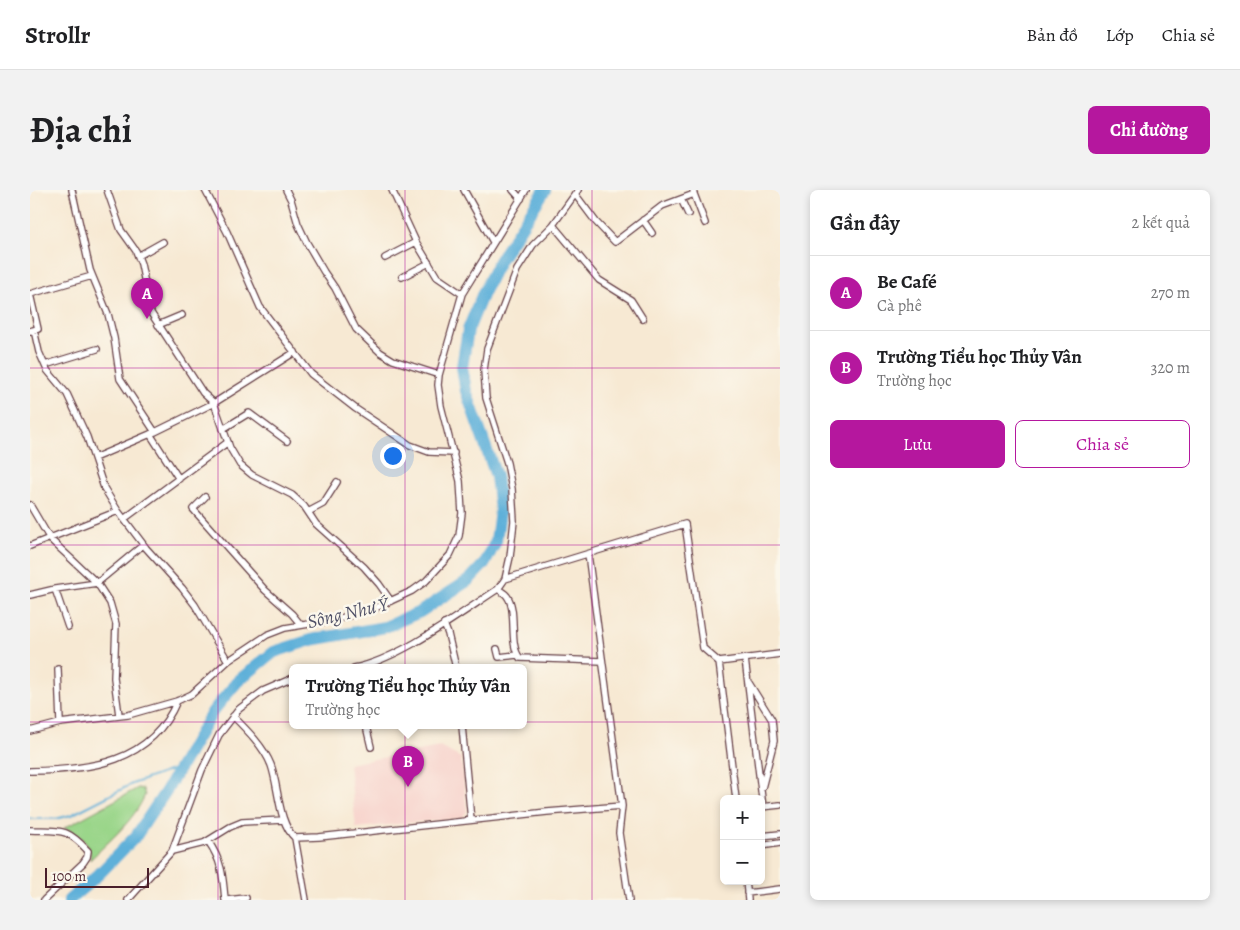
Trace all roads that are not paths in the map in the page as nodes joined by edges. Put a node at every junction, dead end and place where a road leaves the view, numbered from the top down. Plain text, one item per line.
1 (72, 190) edge
2 (107, 190) edge
3 (205, 190) edge
4 (286, 190) edge
5 (392, 190) edge
6 (464, 190) edge
7 (513, 190) edge
8 (526, 190) edge
9 (576, 192) edge
10 (694, 192) edge
11 (521, 199) junction
12 (681, 199) junction
13 (688, 214) dead end
14 (643, 220) junction
15 (705, 223) dead end
16 (553, 225) junction
17 (652, 233) dead end
18 (163, 242) dead end
19 (416, 242) junction
20 (494, 242) junction
21 (138, 256) junction
22 (385, 258) dead end
23 (428, 263) junction
24 (92, 276) junction
25 (402, 277) dead end
26 (30, 294) edge
27 (462, 294) junction
28 (182, 315) dead end
29 (643, 319) dead end
30 (158, 325) junction
31 (32, 330) edge
32 (97, 349) dead end
33 (295, 352) junction
34 (45, 365) junction
35 (438, 374) junction
36 (214, 403) junction
37 (223, 429) junction
38 (153, 433) junction
39 (287, 441) dead end
40 (228, 442) junction
41 (454, 453) junction
42 (94, 458) junction
43 (179, 478) junction
44 (337, 482) dead end
45 (205, 497) dead end
46 (30, 505) edge
47 (118, 511) junction
48 (308, 512) junction
49 (124, 519) junction
50 (50, 539) junction
51 (143, 545) junction
52 (30, 546) edge
53 (588, 554) junction
54 (505, 579) junction
55 (97, 583) junction
56 (55, 589) junction
57 (498, 589) junction
58 (30, 595) edge
59 (391, 601) junction
60 (444, 624) junction
61 (301, 625) junction
62 (68, 627) dead end
63 (497, 650) dead end
64 (780, 654) edge
65 (517, 655) junction
66 (745, 659) junction
67 (228, 661) junction
68 (602, 662) junction
69 (719, 662) junction
70 (370, 664) edge
71 (455, 664) edge
72 (58, 669) dead end
73 (289, 680) edge
74 (748, 681) junction
75 (177, 700) junction
76 (119, 715) junction
77 (233, 716) junction
78 (60, 723) junction
79 (367, 729) edge
80 (462, 729) edge
81 (30, 732) edge
82 (371, 747) dead end
83 (30, 771) edge
84 (761, 791) junction
85 (736, 795) edge
86 (761, 795) edge
87 (780, 805) edge
88 (622, 806) junction
89 (765, 807) edge
90 (284, 820) junction
91 (471, 820) junction
92 (30, 830) edge
93 (780, 834) edge
94 (765, 836) edge
95 (295, 838) junction
96 (208, 841) junction
97 (780, 843) edge
98 (765, 845) edge
99 (172, 851) junction
100 (746, 885) edge
101 (780, 889) edge
102 (747, 893) junction
103 (246, 898) dead end
104 (132, 899) edge
105 (44, 900) edge
106 (226, 900) edge
107 (306, 900) edge
108 (629, 900) edge
109 (748, 900) edge

1 - 24 street
2 - 21 street
3 - 33 street
4 - 35 street
5 - 19 street
6 - 20 street
7 - 11 street
8 - 11 street
9 - 14 street
9 - 16 street
10 - 12 street
10 - 15 street
11 - 20 street
12 - 13 street
12 - 14 street
14 - 17 street
16 - 29 street
16 - 54 street
18 - 21 street
19 - 22 street
19 - 23 street
20 - 27 street
21 - 30 street
23 - 25 street
23 - 27 street
24 - 26 street
24 - 38 street
26 - 31 street
27 - 35 street
28 - 30 street
30 - 36 street
31 - 34 street
32 - 34 street
33 - 36 street
33 - 41 street
34 - 42 street
35 - 41 street
36 - 37 street
36 - 38 street
37 - 39 street
37 - 40 street
38 - 42 street
38 - 43 street
40 - 43 street
40 - 48 street
41 - 59 street
42 - 47 street
43 - 49 street
44 - 48 street
45 - 61 street
46 - 50 street
47 - 49 street
47 - 50 street
48 - 59 street
49 - 51 street
50 - 52 street
50 - 55 street
51 - 55 street
51 - 67 street
53 - 54 street
53 - 68 street
53 - 69 street
54 - 57 street
55 - 56 street
55 - 76 street
56 - 58 street
56 - 62 street
57 - 60 street
57 - 65 street
59 - 61 street
60 - 70 street
60 - 71 street
61 - 67 street
63 - 65 street
64 - 66 street
65 - 68 street
66 - 69 street
66 - 74 street
67 - 75 street
68 - 88 street
69 - 85 street
72 - 78 street
73 - 77 street
74 - 84 street
74 - 84 street
75 - 76 street
75 - 83 street
76 - 78 street
77 - 90 street
77 - 99 street
78 - 81 street
79 - 82 street
80 - 91 street
84 - 86 street
87 - 89 street
88 - 91 street
88 - 108 street
90 - 95 street
90 - 96 street
91 - 95 street
92 - 105 street
93 - 94 street
95 - 107 street
96 - 99 street
96 - 106 street
97 - 98 street
99 - 104 street
100 - 102 street
101 - 102 street
102 - 109 street
103 - 106 street

